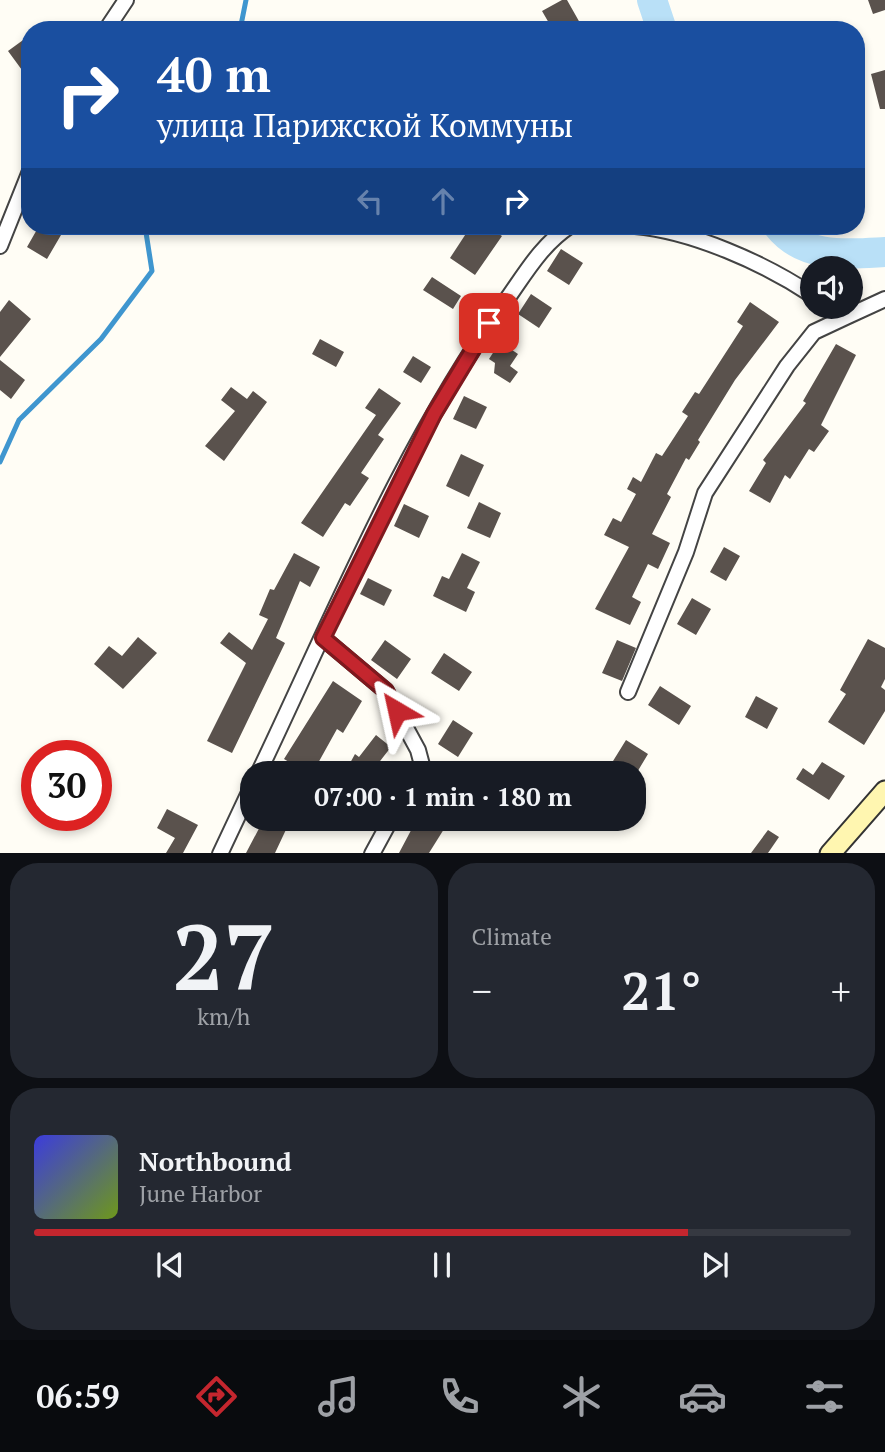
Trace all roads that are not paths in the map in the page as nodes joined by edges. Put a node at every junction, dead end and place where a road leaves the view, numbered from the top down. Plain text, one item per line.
1 (126, 0) edge
2 (112, 21) edge
3 (21, 194) edge
4 (556, 235) edge
5 (686, 235) edge
6 (0, 246) edge
7 (800, 289) edge
8 (885, 299) edge
9 (863, 309) edge
10 (842, 319) edge
11 (323, 638) junction
12 (628, 692) dead end
13 (264, 761) edge
14 (421, 761) edge
15 (885, 791) edge
16 (240, 811) edge
17 (384, 831) edge
18 (220, 853) edge
19 (372, 853) edge
20 (830, 853) edge

1 - 2 street
3 - 6 street
4 - 11 street
5 - 7 street
8 - 9 street
10 - 12 street
11 - 13 street
11 - 14 street
15 - 20 main road
16 - 18 street
17 - 19 street

